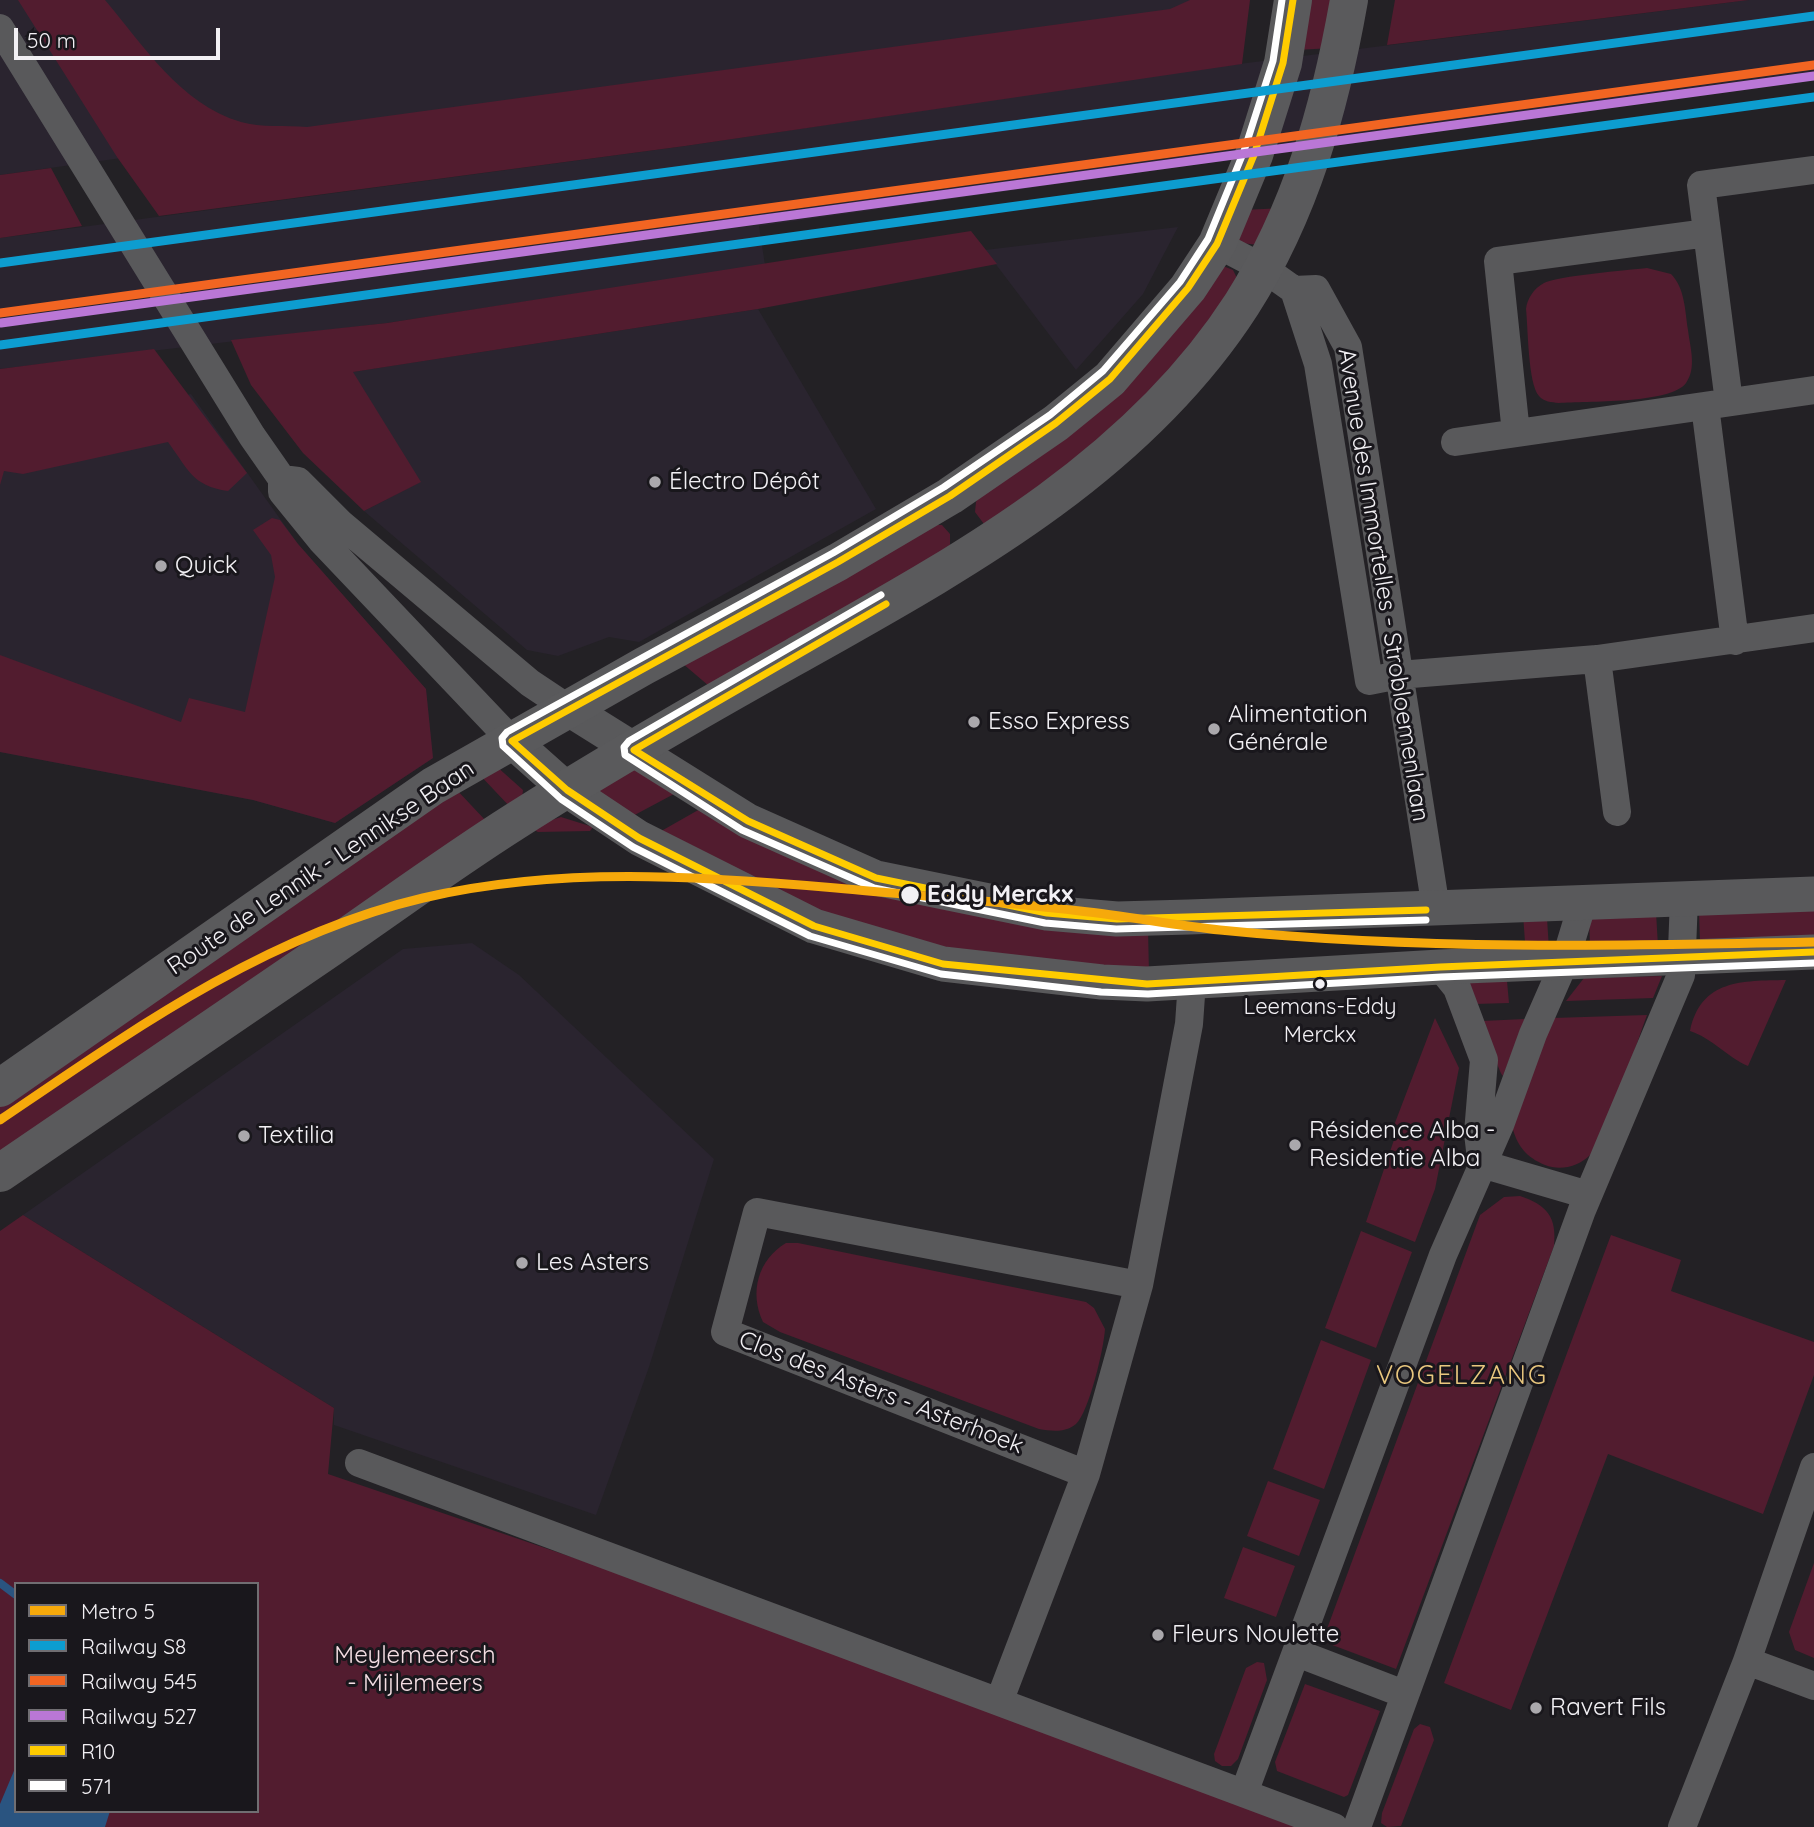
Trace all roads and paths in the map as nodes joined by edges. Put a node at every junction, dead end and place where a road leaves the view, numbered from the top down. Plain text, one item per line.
1 (1293, 0) edge
2 (1349, 0) edge
3 (0, 28) edge
4 (1814, 170) edge
5 (1224, 227) junction
6 (1707, 233) junction
7 (1263, 268) junction
8 (1294, 290) junction
9 (1814, 390) edge
10 (1717, 404) junction
11 (1516, 433) junction
12 (1455, 442) dead end
13 (282, 479) junction
14 (1814, 628) edge
15 (1735, 641) junction
16 (1597, 659) junction
17 (1399, 675) junction
18 (569, 709) junction
19 (512, 741) junction
20 (634, 750) junction
21 (567, 790) junction
22 (1617, 812) dead end
23 (1814, 894) edge
24 (1684, 899) junction
25 (1583, 902) junction
26 (1436, 909) junction
27 (1814, 952) edge
28 (1683, 956) junction
29 (1565, 961) junction
30 (1440, 967) junction
31 (1192, 981) junction
32 (0, 1088) edge
33 (1482, 1164) junction
34 (0, 1173) edge
35 (1588, 1195) junction
36 (1139, 1285) junction
37 (359, 1463) dead end
38 (1814, 1467) edge
39 (1086, 1474) junction
40 (1297, 1653) junction
41 (1747, 1661) junction
42 (1814, 1686) edge
43 (1404, 1694) junction
44 (999, 1702) junction
45 (1244, 1793) junction
46 (1334, 1827) edge
47 (1357, 1827) edge
48 (1682, 1827) edge

1 - 5 main road, Route de Lennik - Lennikse Baan
2 - 7 main road
3 - 13 street
4 - 6 street
5 - 7 street
5 - 18 main road, Route de Lennik - Lennikse Baan
6 - 10 street
6 - 11 street
7 - 8 street, Avenue des Immortelles - Strobloemenlaan
7 - 20 main road
8 - 17 street, Avenue des Immortelles - Strobloemenlaan
8 - 17 street, Avenue des Immortelles - Strobloemenlaan
9 - 10 street
10 - 11 street
10 - 15 street
11 - 12 street
13 - 18 street
13 - 19 street
14 - 15 street
15 - 16 street
16 - 17 street
16 - 22 street
17 - 26 street, Avenue des Immortelles - Strobloemenlaan
18 - 19 main road, Route de Lennik - Lennikse Baan
18 - 20 street
19 - 21 street
19 - 32 main road, Route de Lennik - Lennikse Baan
20 - 21 main road
20 - 26 street
21 - 31 street
21 - 34 main road
23 - 24 street
24 - 25 street
24 - 28 street
25 - 26 street
25 - 29 street
27 - 28 street
28 - 29 street
28 - 35 street
29 - 30 street
29 - 33 street
30 - 31 street
30 - 33 street
31 - 36 street
33 - 35 street
33 - 40 street
35 - 43 street
36 - 39 street
36 - 39 street, Clos des Asters - Asterhoek
37 - 44 street
38 - 41 street
39 - 44 street
40 - 43 street
40 - 45 street
41 - 42 street
41 - 48 street
43 - 47 street
44 - 45 street
45 - 46 street

